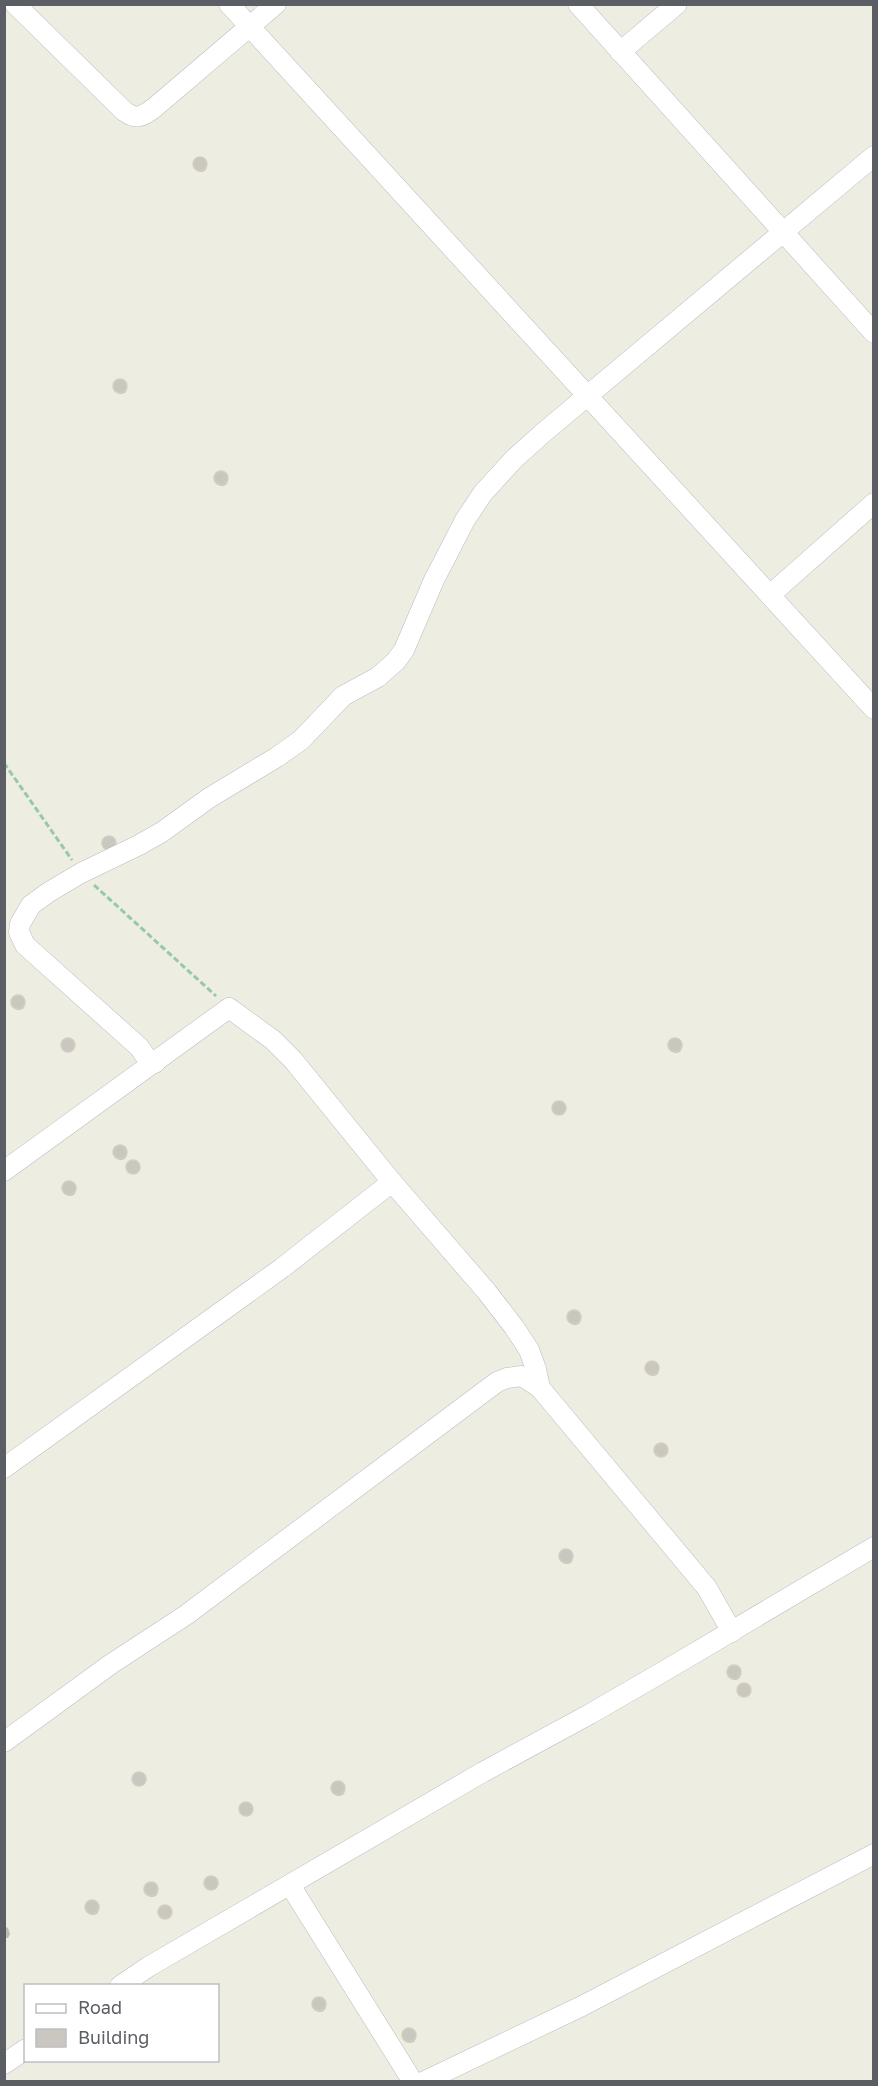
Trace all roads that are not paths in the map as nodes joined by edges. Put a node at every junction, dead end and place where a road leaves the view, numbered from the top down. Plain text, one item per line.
1 (15, 4) edge
2 (230, 4) edge
3 (276, 4) edge
4 (578, 4) edge
5 (677, 4) edge
6 (250, 26) junction
7 (620, 52) junction
8 (873, 156) edge
9 (784, 233) junction
10 (873, 333) edge
11 (588, 396) junction
12 (873, 503) edge
13 (770, 595) junction
14 (873, 709) edge
15 (155, 1063) junction
16 (4, 1171) edge
17 (392, 1182) junction
18 (540, 1388) junction
19 (4, 1468) edge
20 (873, 1547) edge
21 (732, 1632) junction
22 (4, 1742) edge
23 (873, 1854) edge
24 (290, 1885) junction
25 (123, 1984) edge
26 (24, 2050) edge
27 (4, 2064) edge
28 (413, 2082) edge
29 (423, 2082) edge

1 - 6 street
2 - 6 street
3 - 6 street
4 - 7 street
5 - 7 street
6 - 11 street
7 - 9 street
8 - 9 street
9 - 10 street
9 - 11 street
11 - 13 street
11 - 15 street
12 - 13 street
13 - 14 street
15 - 16 street
15 - 17 street
17 - 18 street
17 - 19 street
18 - 21 street
18 - 22 street
20 - 21 street
21 - 24 street
23 - 29 street
24 - 25 street
24 - 28 street
26 - 27 street

